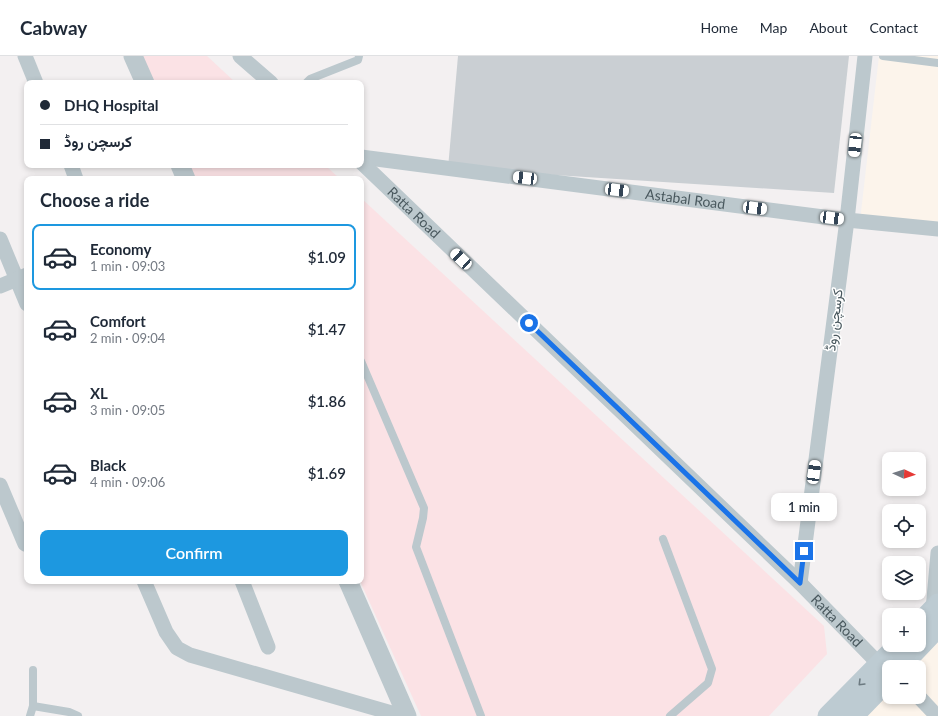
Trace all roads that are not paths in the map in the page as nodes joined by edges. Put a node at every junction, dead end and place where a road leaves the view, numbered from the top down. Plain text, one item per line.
1 (25, 56) edge
2 (133, 56) edge
3 (240, 56) edge
4 (359, 56) edge
5 (865, 56) edge
6 (883, 56) edge
7 (938, 63) edge
8 (35, 80) edge
9 (144, 80) edge
10 (268, 80) edge
11 (309, 80) edge
12 (364, 157) edge
13 (364, 165) edge
14 (847, 220) junction
15 (938, 229) edge
16 (0, 239) edge
17 (22, 277) edge
18 (0, 286) edge
19 (24, 288) edge
20 (364, 368) edge
21 (0, 484) edge
22 (5, 507) edge
23 (663, 539) dead end
24 (24, 542) edge
25 (938, 553) edge
26 (800, 583) junction
27 (145, 584) edge
28 (243, 584) edge
29 (349, 584) edge
30 (932, 616) edge
31 (268, 647) dead end
32 (904, 660) edge
33 (882, 669) edge
34 (33, 670) dead end
35 (882, 673) edge
36 (882, 674) edge
37 (926, 704) edge
38 (33, 706) junction
39 (30, 716) edge
40 (78, 716) edge
41 (402, 716) edge
42 (407, 716) edge
43 (481, 716) edge
44 (670, 716) edge
45 (828, 716) edge
46 (853, 716) edge
47 (937, 716) edge

1 - 8 street
2 - 9 street
3 - 10 street
4 - 11 lane
5 - 14 street, کرسچن روڈ
6 - 7 lane
12 - 14 street, Astabal Road
13 - 26 street, Ratta Road
14 - 15 street, Astabal Road
14 - 26 street, کرسچن روڈ
16 - 17 street
17 - 18 street
17 - 19 street
20 - 43 lane
21 - 22 street
22 - 24 street
23 - 44 lane
25 - 30 street
26 - 33 street, Ratta Road
27 - 41 street
28 - 31 street
29 - 42 street
30 - 32 main road
34 - 38 lane
35 -> 45 main road
36 - 46 main road
37 - 47 street
38 - 39 lane
38 - 40 lane

